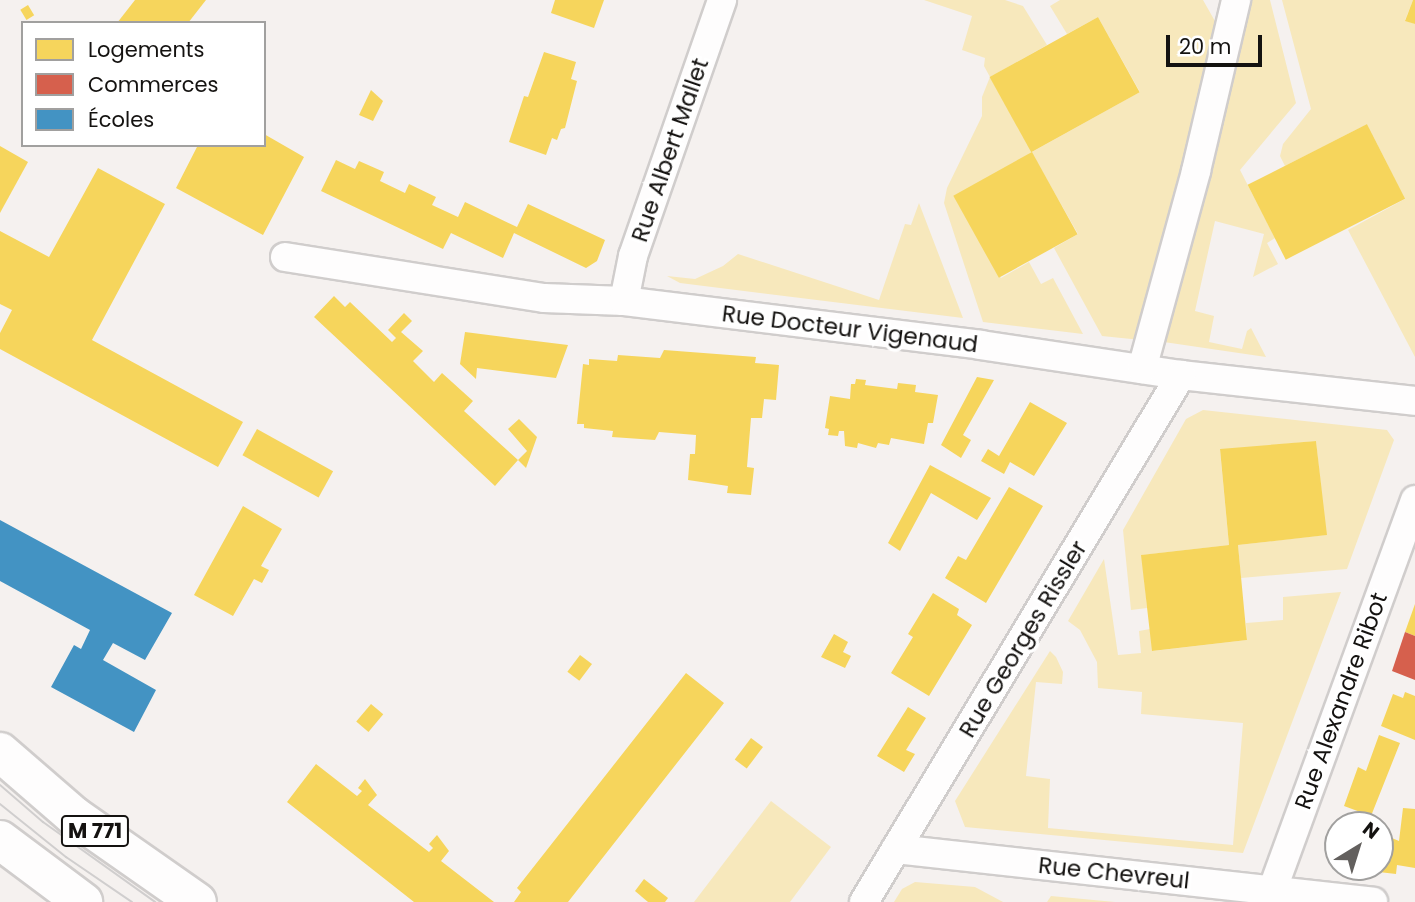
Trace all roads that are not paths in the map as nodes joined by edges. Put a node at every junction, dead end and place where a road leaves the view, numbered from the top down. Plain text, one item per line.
1 (722, 0) edge
2 (1236, 0) edge
3 (285, 257) dead end
4 (624, 301) junction
5 (1142, 369) junction
6 (1181, 375) junction
7 (1415, 401) edge
8 (1415, 500) edge
9 (0, 752) edge
10 (0, 840) edge
11 (896, 849) junction
12 (1270, 897) edge
13 (83, 902) edge
14 (197, 902) edge
15 (864, 902) edge
16 (1373, 902) edge

1 - 4 street, Rue Albert Mallet
2 - 5 street
3 - 4 street, Rue Docteur Vigenaud
4 - 5 street, Rue Docteur Vigenaud
5 - 6 street, Rue Docteur Vigenaud
6 - 7 street, Rue Docteur Vigenaud
6 - 11 street, Rue Georges Rissler
8 - 12 street, Rue Alexandre Ribot
9 - 14 main road, M 771
10 - 13 main road, M 771
11 - 12 street, Rue Chevreul
11 - 15 street, Rue Georges Rissler
12 - 16 street, Rue Chevreul

